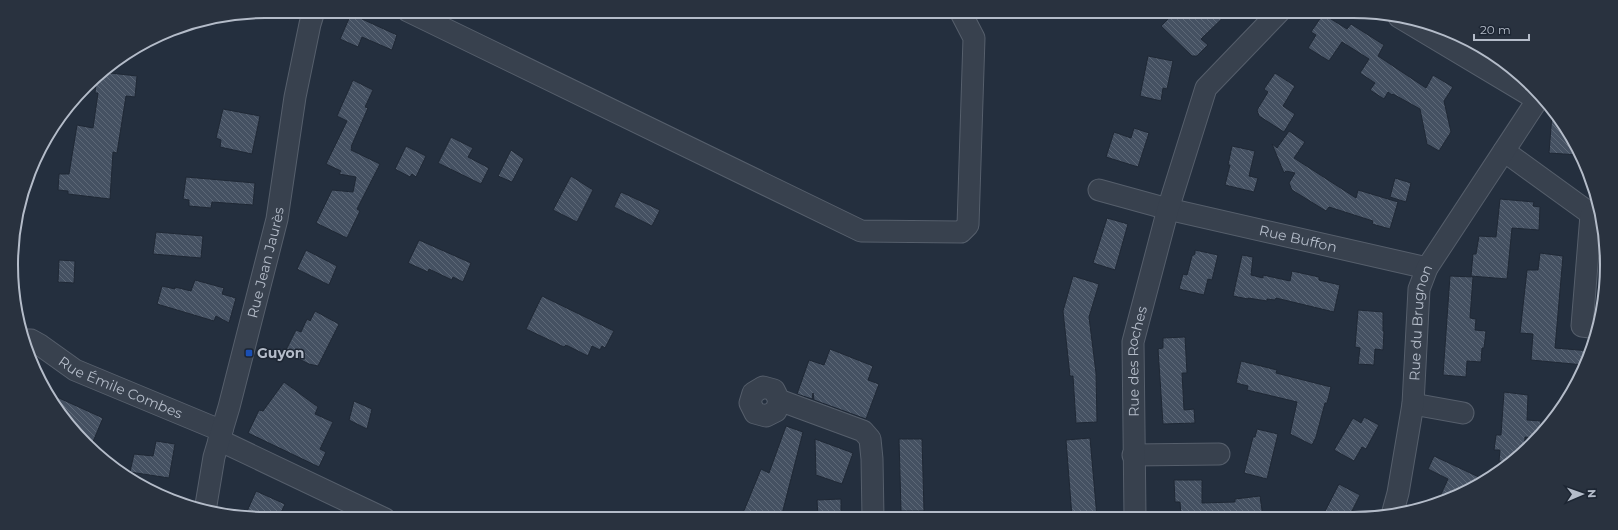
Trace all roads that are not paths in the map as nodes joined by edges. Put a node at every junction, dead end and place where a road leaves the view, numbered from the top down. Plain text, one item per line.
1 (312, 18) edge
2 (422, 18) edge
3 (964, 18) edge
4 (1273, 18) edge
5 (1413, 25) edge
6 (1534, 97) edge
7 (1537, 100) edge
8 (1504, 151) junction
9 (1099, 190) dead end
10 (1168, 209) junction
11 (1595, 217) edge
12 (1596, 221) edge
13 (1427, 268) junction
14 (1592, 327) edge
15 (30, 340) edge
16 (1413, 404) junction
17 (778, 405) dead end
18 (1462, 413) dead end
19 (220, 436) junction
20 (1218, 454) dead end
21 (1133, 455) junction
22 (206, 505) edge
23 (1394, 508) edge
24 (371, 512) edge
25 (873, 512) edge
26 (1135, 512) edge

1 - 19 street, Rue Jean Jaurès
2 - 3 street
4 - 10 street, Rue des Roches
5 - 6 street
7 - 8 street, Rue du Brugnon
8 - 11 street
8 - 13 street, Rue du Brugnon
9 - 10 street
10 - 13 street, Rue Buffon
10 - 21 street, Rue des Roches
12 - 14 street
13 - 16 street, Rue du Brugnon
15 - 19 street, Rue Émile Combes
16 - 18 street
16 - 23 street, Rue du Brugnon
17 - 25 street
19 - 22 street, Rue Jean Jaurès
19 - 24 street, Rue Émile Combes
20 - 21 street
21 - 26 street, Rue des Roches

